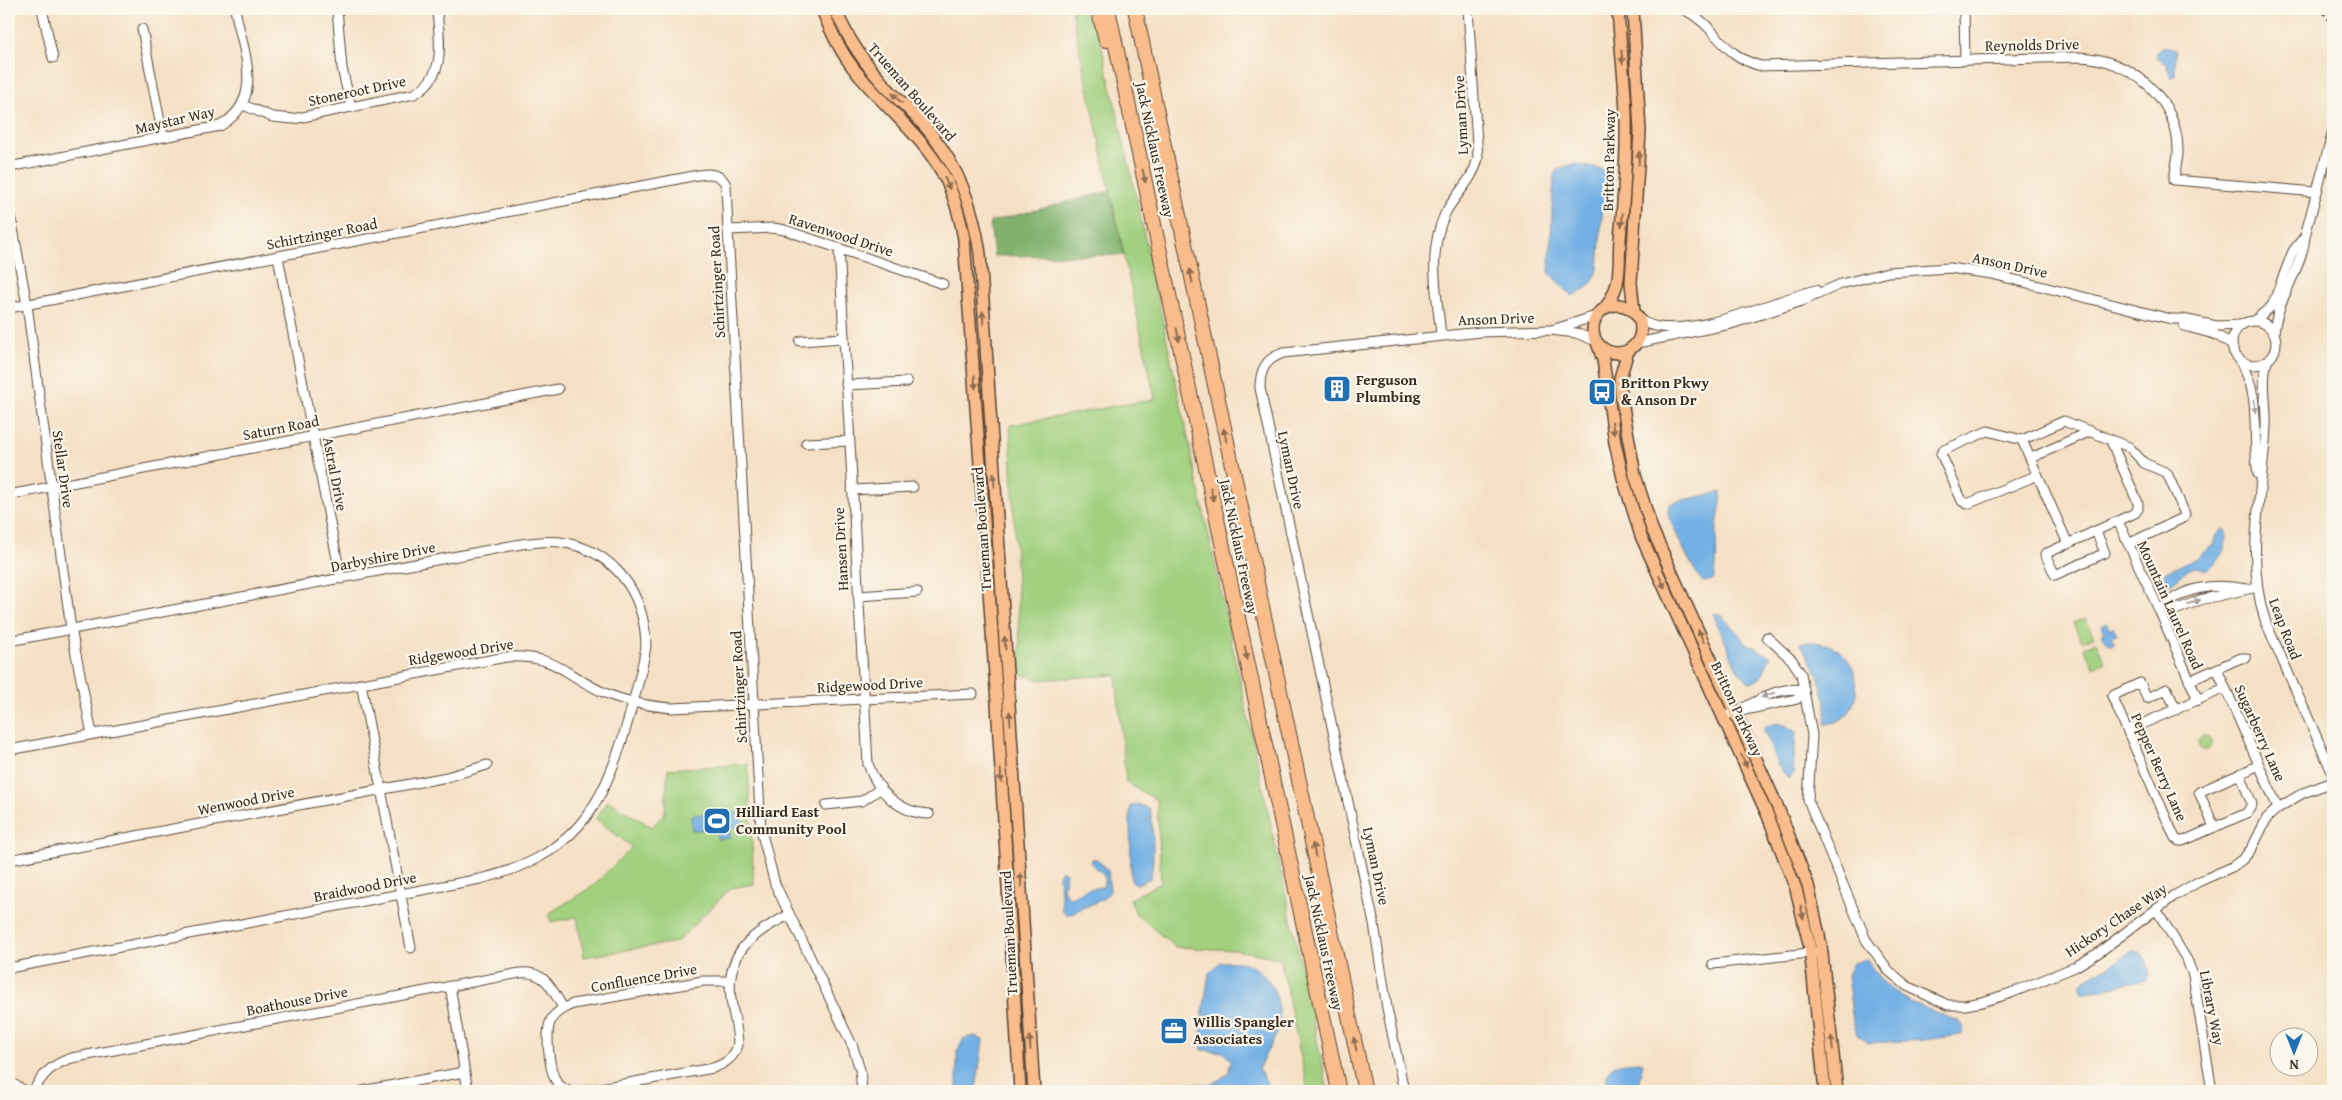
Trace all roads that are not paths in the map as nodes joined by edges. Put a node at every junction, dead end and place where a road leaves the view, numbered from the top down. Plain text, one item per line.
1 (42, 9) edge
2 (235, 9) edge
3 (337, 9) edge
4 (437, 9) edge
5 (822, 9) edge
6 (835, 9) edge
7 (1098, 9) edge
8 (1108, 9) edge
9 (1468, 9) edge
10 (1618, 9) edge
11 (1633, 9) edge
12 (1683, 9) edge
13 (1964, 9) edge
14 (1135, 11) edge
15 (142, 29) dead end
16 (53, 58) dead end
17 (1965, 60) junction
18 (243, 105) junction
19 (351, 107) junction
20 (2333, 131) edge
21 (163, 137) junction
22 (1138, 150) junction
23 (9, 167) edge
24 (2317, 192) junction
25 (9, 207) edge
26 (728, 230) junction
27 (2305, 236) junction
28 (839, 248) junction
29 (278, 257) junction
30 (943, 284) dead end
31 (1841, 284) junction
32 (27, 305) junction
33 (9, 308) edge
34 (1601, 312) junction
35 (1637, 316) junction
36 (2171, 319) junction
37 (2254, 321) junction
38 (2241, 325) junction
39 (1551, 330) junction
40 (2274, 333) junction
41 (1441, 335) junction
42 (844, 338) junction
43 (800, 341) dead end
44 (1597, 343) junction
45 (2232, 344) junction
46 (1633, 347) junction
47 (2240, 360) junction
48 (2267, 361) junction
49 (907, 382) dead end
50 (846, 385) junction
51 (558, 389) dead end
52 (2091, 432) junction
53 (313, 436) junction
54 (2022, 440) junction
55 (2110, 440) junction
56 (849, 441) junction
57 (806, 443) dead end
58 (2030, 458) junction
59 (2038, 476) junction
60 (2260, 484) junction
61 (51, 486) junction
62 (913, 487) dead end
63 (852, 490) junction
64 (9, 495) edge
65 (2118, 521) junction
66 (2096, 531) junction
67 (2068, 544) junction
68 (2128, 544) junction
69 (341, 579) junction
70 (2257, 587) junction
71 (917, 592) dead end
72 (858, 596) junction
73 (2160, 612) junction
74 (71, 630) junction
75 (1767, 637) dead end
76 (9, 641) edge
77 (2246, 658) dead end
78 (2216, 669) junction
79 (2189, 681) junction
80 (361, 683) junction
81 (2225, 688) junction
82 (1804, 690) junction
83 (973, 694) dead end
84 (864, 699) junction
85 (2198, 700) junction
86 (633, 702) junction
87 (754, 704) junction
88 (2176, 710) junction
89 (1729, 714) junction
90 (2128, 730) junction
91 (92, 734) junction
92 (9, 750) edge
93 (487, 765) dead end
94 (2259, 766) junction
95 (2240, 774) junction
96 (2333, 774) edge
97 (2333, 782) edge
98 (381, 789) junction
99 (880, 789) junction
100 (826, 804) dead end
101 (2278, 808) junction
102 (930, 814) dead end
103 (2214, 827) junction
104 (9, 860) edge
105 (401, 895) junction
106 (2156, 909) junction
107 (789, 915) junction
108 (411, 948) dead end
109 (1816, 952) junction
110 (1713, 964) dead end
111 (9, 968) edge
112 (730, 981) junction
113 (450, 986) junction
114 (563, 1008) junction
115 (464, 1072) junction
116 (9, 1082) edge
117 (565, 1089) edge
118 (26, 1091) edge
119 (33, 1091) edge
120 (362, 1091) edge
121 (468, 1091) edge
122 (584, 1091) edge
123 (862, 1091) edge
124 (1020, 1091) edge
125 (1034, 1091) edge
126 (1339, 1091) edge
127 (1365, 1091) edge
128 (1404, 1091) edge
129 (1825, 1091) edge
130 (1837, 1091) edge
131 (2212, 1091) edge

1 - 16 street
2 - 18 street
3 - 19 street
4 - 19 street, Stoneroot Drive
5 -> 124 main road, Trueman Boulevard
125 -> 6 main road, Trueman Boulevard
7 - 22 highway
8 - 22 highway, Jack Nicklaus Freeway
9 - 41 street, Lyman Drive
10 -> 34 main road, Britton Parkway
35 -> 11 main road, Britton Parkway
12 - 17 street, Reynolds Drive
13 - 17 street
127 -> 14 highway, Jack Nicklaus Freeway
15 - 21 street
17 - 24 street, Reynolds Drive
18 - 19 street, Stoneroot Drive
18 - 21 street, Maystar Way
20 - 24 street
21 - 23 street, Maystar Way
22 -> 126 highway, Jack Nicklaus Freeway
24 - 27 street
25 - 32 street, Stellar Drive
26 - 28 street, Ravenwood Drive
26 - 29 street, Schirtzinger Road
26 - 87 street, Schirtzinger Road
27 - 37 street
27 - 40 street
28 - 30 street, Ravenwood Drive
28 - 42 street, Hansen Drive
29 - 32 street, Schirtzinger Road
29 - 53 street, Astral Drive
31 - 35 street, Anson Drive
31 - 36 street, Anson Drive
31 - 46 street, Anson Drive
32 - 33 street, Schirtzinger Road
32 - 61 street, Stellar Drive
34 - 35 main road
34 - 39 street, Anson Drive
34 - 44 main road
35 - 46 main road
36 - 38 street, Anson Drive
36 - 45 street, Anson Drive
37 - 38 street
37 - 40 street
38 - 45 street
39 - 41 street, Anson Drive
39 - 44 street, Anson Drive
40 - 48 street
41 - 128 street, Lyman Drive
42 - 43 street
42 - 50 street, Hansen Drive
44 - 46 main road
44 -> 89 main road, Britton Parkway
45 - 47 street
89 -> 46 main road, Britton Parkway
47 - 48 street
47 -> 60 street, Leap Road
48 - 60 street, Leap Road
49 - 50 street
50 - 56 street, Hansen Drive
51 - 53 street, Saturn Road
52 - 54 street
52 - 55 street
52 - 58 street
53 - 61 street, Saturn Road
53 - 69 street, Astral Drive
54 - 58 street
54 - 59 street
55 - 65 street
55 - 68 street
56 - 57 street
56 - 63 street, Hansen Drive
58 - 59 street
59 - 67 street
60 - 70 street, Leap Road
61 - 64 street, Saturn Road
61 - 74 street, Stellar Drive
62 - 63 street
63 - 72 street, Hansen Drive
65 - 66 street
65 - 68 street, Mountain Laurel Road
66 - 67 street
66 - 67 street
68 - 73 street, Mountain Laurel Road
69 - 74 street, Darbyshire Drive
69 - 86 street, Darbyshire Drive
70 - 73 street
70 - 96 street, Leap Road
71 - 72 street
72 - 84 street, Hansen Drive
73 - 79 street, Mountain Laurel Road
74 - 76 street, Darbyshire Drive
74 - 91 street, Stellar Drive
75 - 82 street, Hickory Chase Way
77 - 78 street
78 - 79 street
78 - 81 street, Sugarberry Lane
79 - 85 street, Mountain Laurel Road
80 - 86 street, Ridgewood Drive
80 - 91 street, Ridgewood Drive
80 - 98 street
81 - 85 street
81 - 94 street, Sugarberry Lane
82 - 89 street
82 - 106 street, Hickory Chase Way
83 - 84 street, Ridgewood Drive
84 - 87 street, Ridgewood Drive
84 - 99 street, Hansen Drive
85 - 88 street
86 - 87 street, Ridgewood Drive
86 - 105 street, Braidwood Drive
87 - 107 street, Schirtzinger Road
88 - 90 street
88 - 90 street, Pepper Berry Lane
89 - 109 main road, Britton Parkway
90 - 103 street, Pepper Berry Lane
91 - 92 street, Ridgewood Drive
93 - 98 street, Wenwood Drive
94 - 95 street, Pepper Berry Lane
94 - 101 street, Sugarberry Lane
95 - 103 street, Pepper Berry Lane
95 - 103 street, Pepper Berry Lane
97 - 101 street, Hickory Chase Way
98 - 104 street, Wenwood Drive
98 - 105 street
99 - 100 street
99 - 102 street, Hansen Drive
101 - 106 street, Hickory Chase Way
105 - 108 street
105 - 111 street, Braidwood Drive
106 - 131 street, Library Way
107 - 112 street
107 - 123 street, Schirtzinger Road
109 - 110 street
109 - 129 main road, Britton Parkway
130 -> 109 main road, Britton Parkway
112 - 114 street, Confluence Drive
112 - 122 street
113 - 114 street, Boathouse Drive
113 - 115 street
113 - 119 street, Boathouse Drive
114 - 117 street
115 - 120 street
115 - 121 street
116 - 118 street

